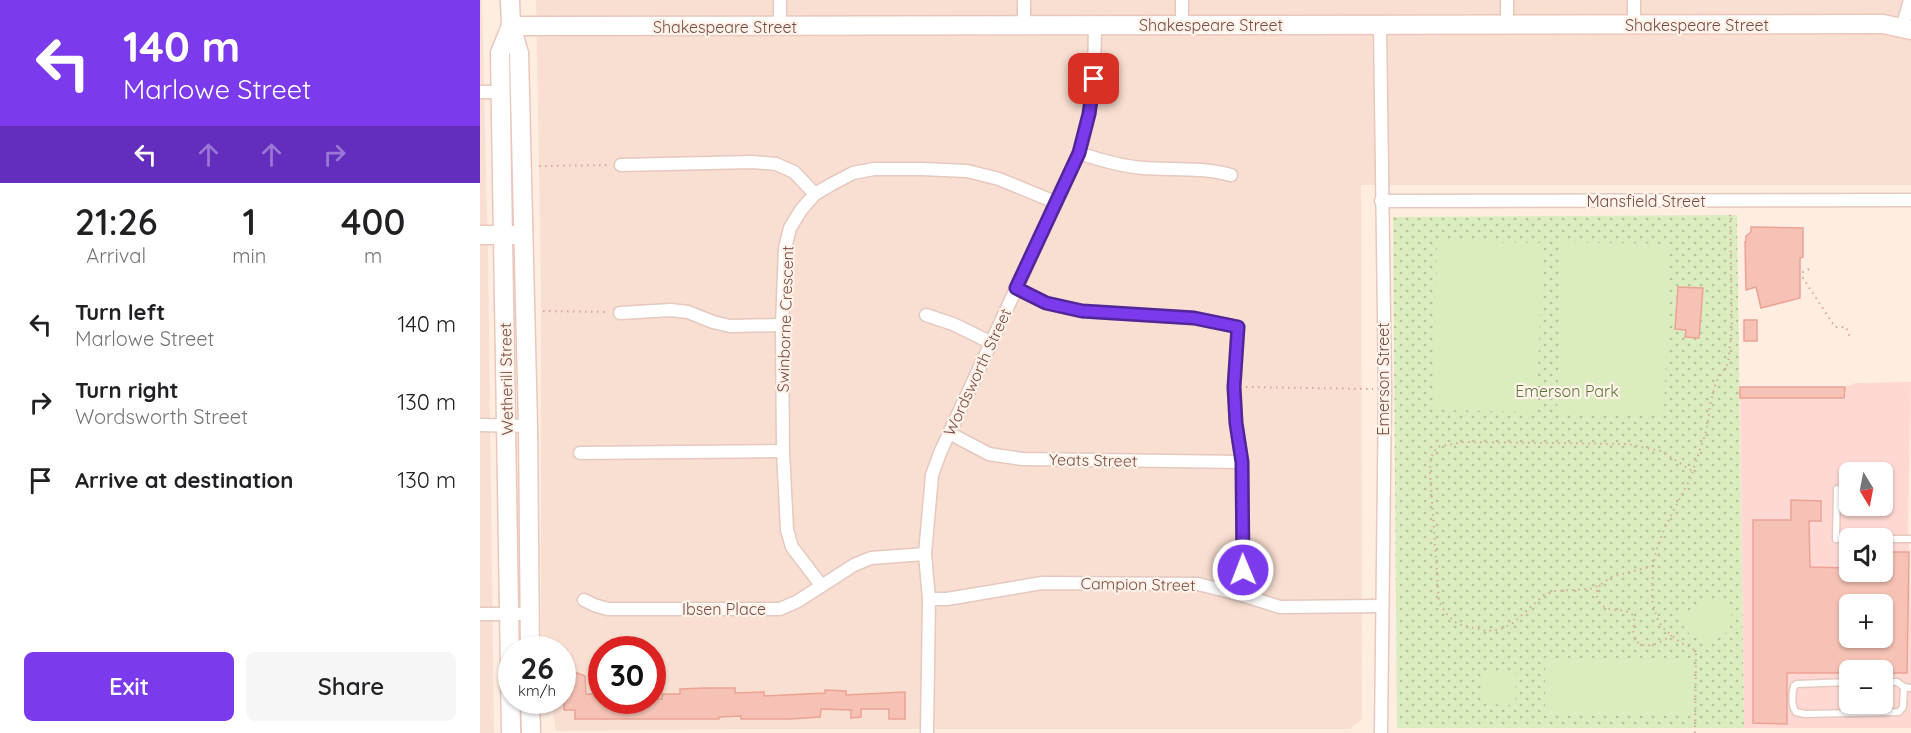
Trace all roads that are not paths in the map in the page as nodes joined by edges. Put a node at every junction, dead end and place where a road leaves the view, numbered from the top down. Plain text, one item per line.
1 (510, 0) edge
2 (780, 0) edge
3 (1024, 0) edge
4 (1182, 0) edge
5 (1507, 0) edge
6 (1634, 0) edge
7 (1910, 0) edge
8 (1182, 25) junction
9 (1380, 25) junction
10 (1507, 25) junction
11 (1634, 25) junction
12 (1024, 26) junction
13 (1095, 26) junction
14 (511, 27) junction
15 (780, 27) junction
16 (1907, 29) edge
17 (480, 92) edge
18 (501, 92) junction
19 (1079, 153) junction
20 (621, 165) road end
21 (1231, 175) dead end
22 (815, 194) junction
23 (1911, 200) edge
24 (1381, 201) junction
25 (1055, 202) junction
26 (503, 235) junction
27 (524, 235) junction
28 (480, 236) edge
29 (1016, 288) junction
30 (620, 313) road end
31 (926, 315) dead end
32 (782, 325) junction
33 (990, 342) junction
34 (507, 425) junction
35 (480, 426) edge
36 (528, 426) junction
37 (949, 433) junction
38 (783, 451) junction
39 (580, 453) dead end
40 (1242, 462) junction
41 (1837, 489) dead end
42 (1839, 539) edge
43 (1893, 539) edge
44 (1911, 539) edge
45 (925, 554) junction
46 (821, 585) junction
47 (1242, 595) junction
48 (929, 598) junction
49 (584, 600) dead end
50 (1381, 606) junction
51 (480, 614) edge
52 (510, 614) junction
53 (530, 614) junction
54 (530, 636) edge
55 (1839, 682) edge
56 (1893, 682) edge
57 (1908, 688) edge
58 (1893, 712) edge
59 (1839, 713) edge
60 (530, 714) edge
61 (512, 733) edge
62 (531, 733) edge
63 (927, 733) edge
64 (1381, 733) edge

1 - 14 street, Wetherill Street
2 - 15 street
3 - 12 street
4 - 8 street
5 - 10 street
6 - 11 street
7 - 16 street
8 - 9 street, Shakespeare Street
8 - 13 street, Shakespeare Street
9 - 10 street, Shakespeare Street
9 - 24 street, Emerson Street
10 - 11 street, Shakespeare Street
11 - 16 street, Shakespeare Street
12 - 13 street, Shakespeare Street
12 - 15 street, Shakespeare Street
13 - 19 street, Wordsworth Street
14 - 15 street, Shakespeare Street
14 - 18 street, Wetherill Street
14 - 27 street, Wetherill Street
17 - 18 street
18 - 26 street, Wetherill Street
19 - 21 street
19 - 25 street, Wordsworth Street
20 - 22 street
22 - 25 street, Swinborne Crescent
22 - 32 street, Swinborne Crescent
23 - 24 street, Mansfield Street
24 - 50 street, Emerson Street
25 - 29 street, Wordsworth Street
26 - 27 street
26 - 28 street
26 - 34 street, Wetherill Street
27 - 36 street, Wetherill Street
29 - 33 street, Wordsworth Street
29 - 40 street
30 - 32 street
31 - 33 street
32 - 38 street, Swinborne Crescent
33 - 37 street, Wordsworth Street
34 - 35 street
34 - 36 street
34 - 52 street, Wetherill Street
36 - 53 street, Wetherill Street
37 - 40 street, Yeats Street
37 - 45 street, Wordsworth Street
38 - 39 street
38 - 46 street, Swinborne Crescent
40 - 47 street
41 - 42 lane
43 - 44 lane
45 - 46 street, Ibsen Place
45 - 48 street, Wordsworth Street
46 - 49 street, Ibsen Place
47 - 48 street, Campion Street
47 - 50 street, Campion Street
48 - 63 street, Wordsworth Street
50 - 64 street, Emerson Street
51 - 52 street
52 - 53 street
52 - 61 street, Wetherill Street
53 - 54 street, Wetherill Street
55 - 59 lane
56 - 57 lane
57 - 58 lane
60 - 62 street

